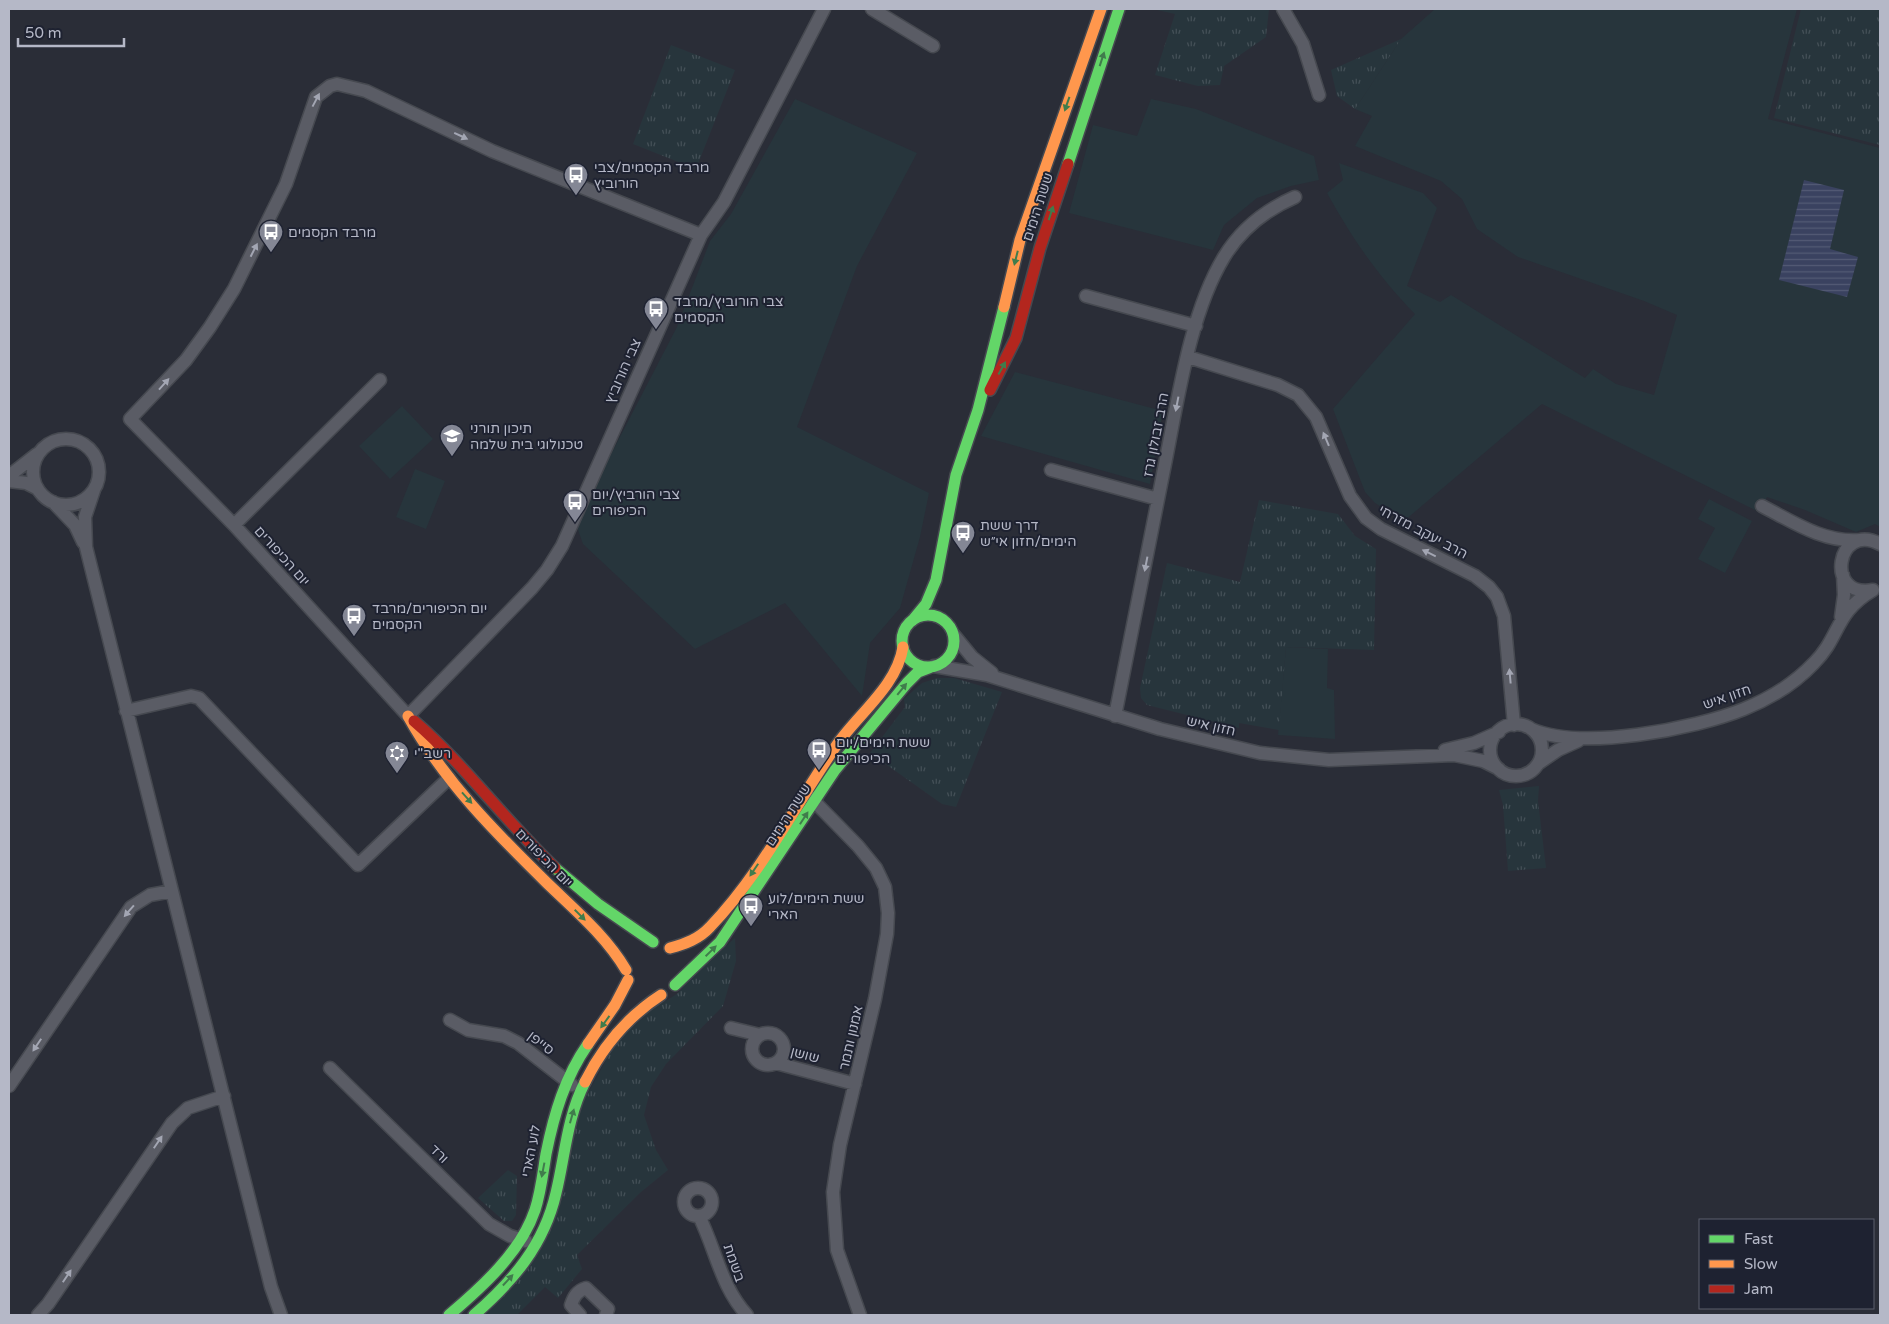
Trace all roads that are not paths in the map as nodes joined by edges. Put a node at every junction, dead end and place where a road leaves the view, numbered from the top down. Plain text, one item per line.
1 (824, 9) edge
2 (872, 9) edge
3 (1101, 9) edge
4 (1119, 9) edge
5 (1283, 9) edge
6 (933, 46) dead end
7 (1319, 95) dead end
8 (1295, 197) dead end
9 (701, 234) junction
10 (1086, 296) dead end
11 (1196, 326) junction
12 (1188, 357) junction
13 (380, 380) dead end
14 (978, 410) junction
15 (41, 450) junction
16 (1051, 470) dead end
17 (9, 476) edge
18 (9, 481) edge
19 (38, 489) junction
20 (94, 490) junction
21 (1158, 499) junction
22 (53, 502) junction
23 (1762, 506) dead end
24 (234, 525) junction
25 (1820, 535) junction
26 (1863, 540) junction
27 (1880, 544) edge
28 (86, 547) junction
29 (1842, 571) junction
30 (938, 574) junction
31 (1878, 588) edge
32 (912, 621) junction
33 (1839, 623) junction
34 (951, 630) junction
35 (903, 647) junction
36 (932, 667) junction
37 (1010, 682) junction
38 (126, 711) junction
39 (408, 716) junction
40 (1115, 716) junction
41 (1514, 725) junction
42 (1531, 729) junction
43 (1499, 732) junction
44 (1593, 738) junction
45 (1411, 756) junction
46 (1538, 764) junction
47 (1499, 770) junction
48 (449, 778) junction
49 (810, 797) junction
50 (172, 891) junction
51 (653, 942) junction
52 (670, 948) junction
53 (627, 975) junction
54 (675, 985) junction
55 (661, 995) junction
56 (450, 1020) dead end
57 (731, 1028) dead end
58 (760, 1036) junction
59 (776, 1063) junction
60 (330, 1068) dead end
61 (567, 1082) junction
62 (855, 1084) junction
63 (9, 1086) edge
64 (581, 1091) junction
65 (224, 1096) junction
66 (699, 1216) dead end
67 (521, 1239) junction
68 (538, 1244) junction
69 (272, 1287) junction
70 (38, 1315) edge
71 (281, 1315) edge
72 (290, 1315) edge
73 (449, 1315) edge
74 (474, 1315) edge
75 (580, 1315) edge
76 (606, 1315) edge
77 (747, 1315) edge
78 (860, 1315) edge

1 - 9 street, צבי הורוביץ
2 - 6 street
3 -> 14 street, ששת הימים
14 -> 4 street, ששת הימים
5 - 7 street
8 - 11 street, הרב זבולון גרז
24 -> 9 street, יום הכיפורים
9 - 39 street, צבי הורוביץ
10 - 11 street
11 - 12 street, הרב זבולון גרז
12 -> 21 street, הרב זבולון גרז
41 -> 12 street, הרב יעקב מזרחי
13 - 24 street
14 - 30 street, ששת הימים
15 - 17 street
15 - 19 street
15 - 20 street
16 - 21 street
18 - 19 street
19 - 22 street
20 - 22 street
20 - 28 street
21 -> 40 street, הרב זבולון גרז
22 - 28 street
23 - 25 street
24 - 39 street, יום הכיפורים
25 - 26 street
25 - 29 street
26 - 27 street
26 - 29 street
28 - 38 street
29 - 31 street
29 - 33 street, חזון איש
30 - 32 street, ששת הימים
30 - 34 street, ששת הימים
31 - 33 street, חזון איש
32 - 34 street
32 - 35 street
33 - 44 street, חזון איש
34 - 36 street
34 - 37 street, חזון איש
35 - 36 street
35 - 49 street, ששת הימים
36 - 37 street, חזון איש
49 -> 36 street, ששת הימים
37 - 40 street, חזון איש
38 - 48 street
38 - 50 street
39 - 48 street, יום הכיפורים
39 - 51 street, יום הכיפורים
40 - 45 street, חזון איש
41 - 42 street
41 - 43 street
42 - 44 street, חזון איש
42 - 46 street
43 - 45 street, חזון איש
43 - 47 street
44 - 46 street, חזון איש
45 - 47 street, חזון איש
46 - 47 street
48 -> 53 street, יום הכיפורים
49 -> 52 street, ששת הימים
54 -> 49 street, ששת הימים
49 - 62 street, אמנון ותמר
50 -> 63 street
50 - 65 street
51 - 52 street
51 - 53 street
52 - 54 street
53 - 55 street
53 -> 61 street, לוע הארי
54 - 55 street
55 - 64 street
56 - 61 street, סייפן
57 - 58 street
58 - 59 street
58 - 59 street
59 - 62 street, שושן
60 - 67 street, ורד
61 - 64 street, סייפן
61 -> 67 street, לוע הארי
62 - 78 street, אמנון ותמר
68 -> 64 street
65 - 69 street
70 -> 65 street
66 - 77 street, בשמת
67 - 68 street, ורד
67 - 73 street, לוע הארי
74 -> 68 street
69 - 71 street
69 - 72 street
75 - 76 street

